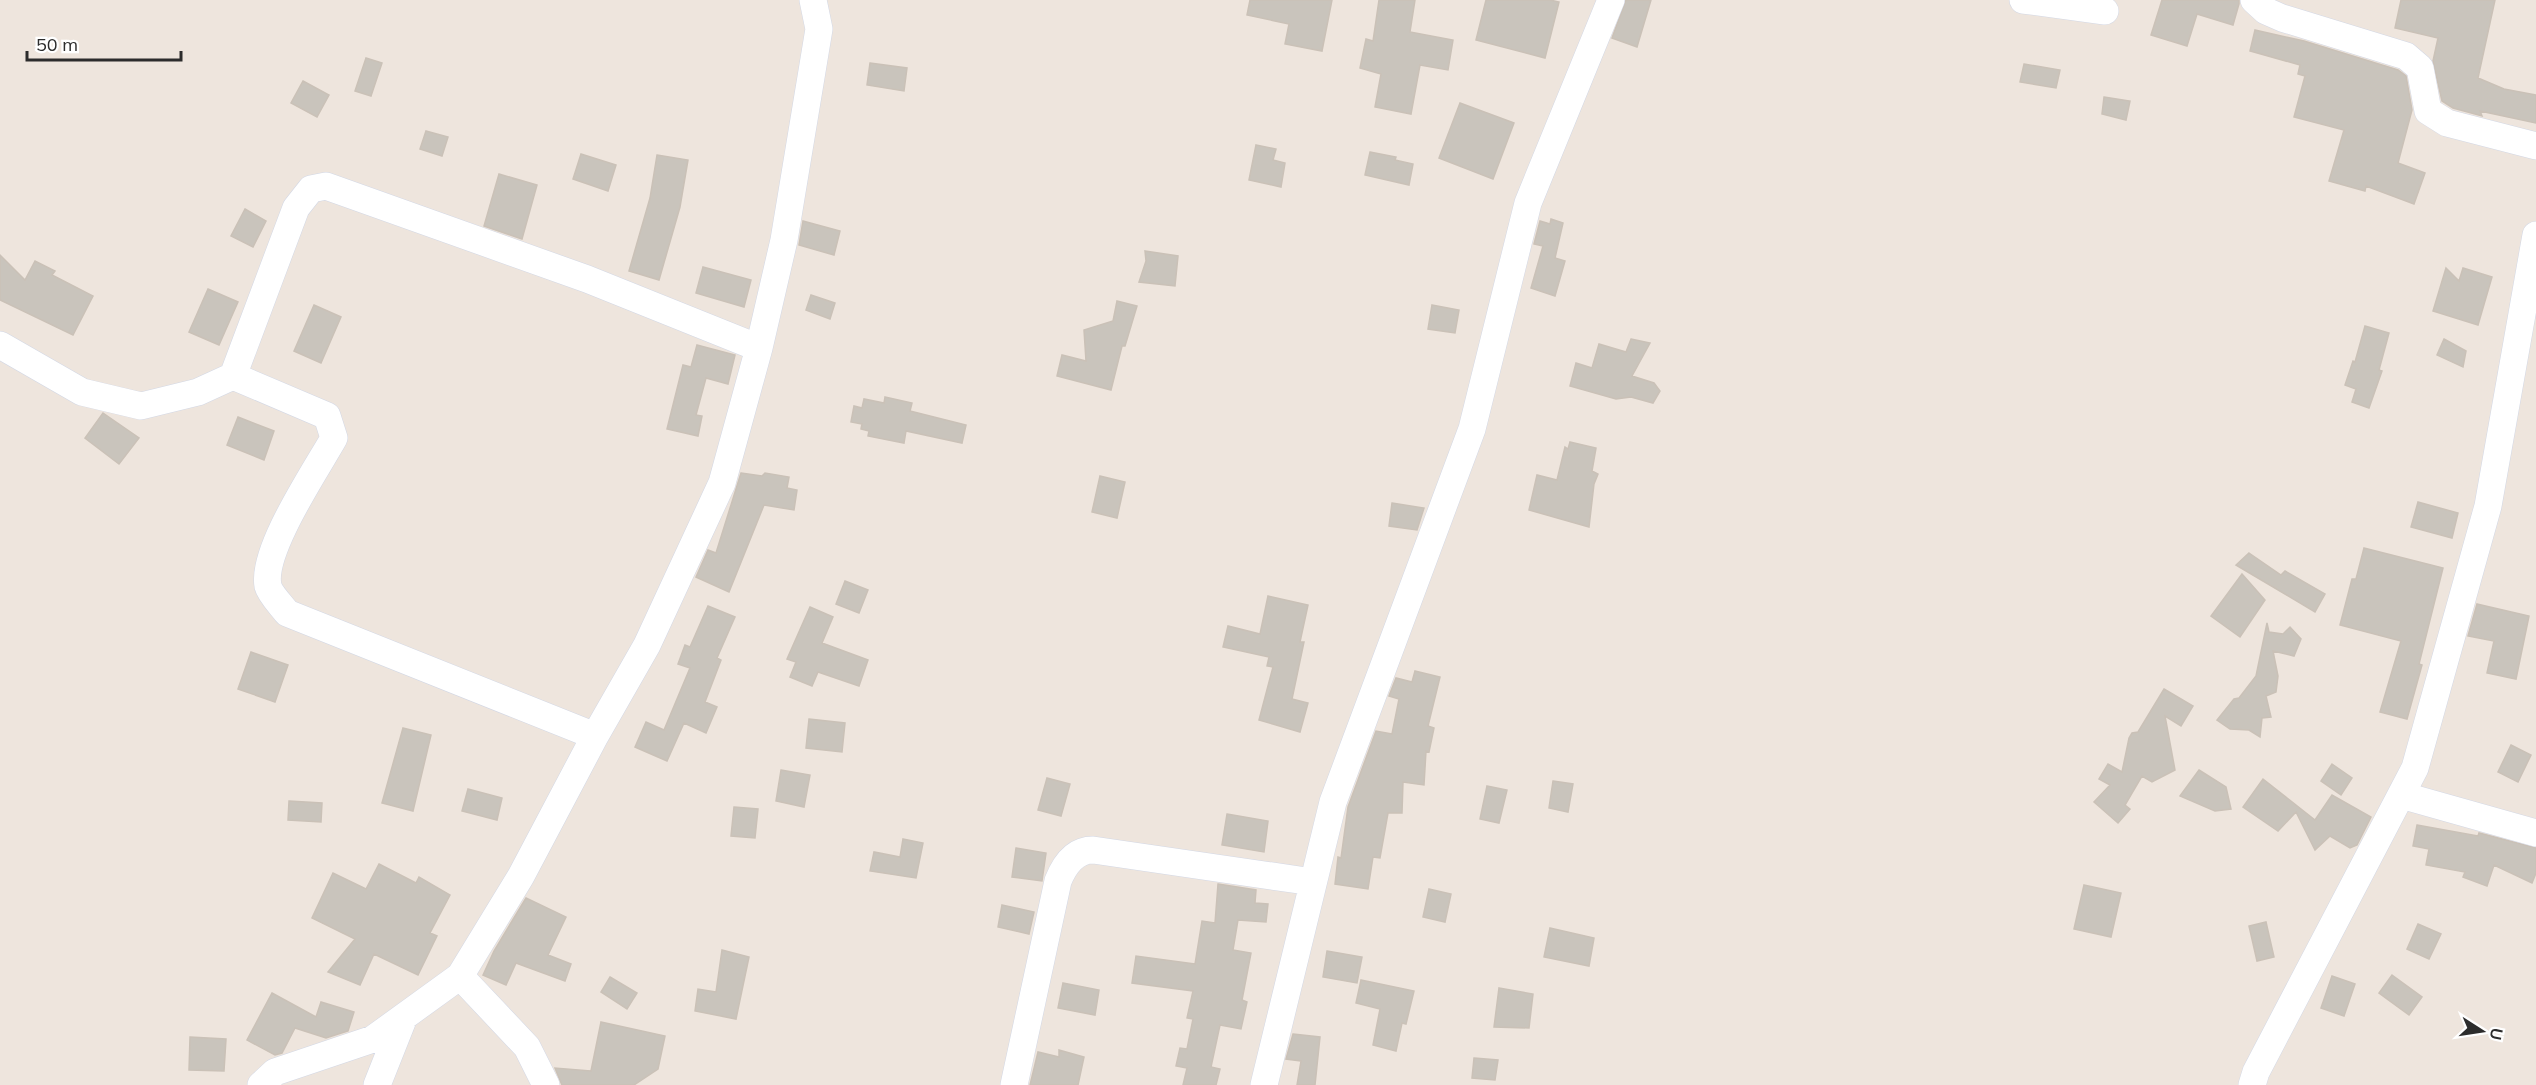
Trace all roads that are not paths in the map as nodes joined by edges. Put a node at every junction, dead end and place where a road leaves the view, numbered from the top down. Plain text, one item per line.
1 (813, 0) edge
2 (1611, 0) edge
3 (2023, 0) edge
4 (2254, 0) edge
5 (2105, 11) dead end
6 (2536, 146) edge
7 (2536, 235) edge
8 (2532, 276) edge
9 (0, 345) edge
10 (759, 348) junction
11 (233, 376) junction
12 (595, 736) junction
13 (2401, 795) junction
14 (2536, 832) edge
15 (1313, 882) junction
16 (460, 976) junction
17 (404, 1017) junction
18 (261, 1085) edge
19 (377, 1085) edge
20 (546, 1085) edge
21 (1014, 1085) edge
22 (1264, 1085) edge
23 (2252, 1085) edge

1 - 10 street
2 - 15 street
3 - 5 street
4 - 6 street
7 - 8 street
8 - 13 street
9 - 11 street
10 - 11 street
10 - 12 street
11 - 12 street
12 - 16 street
13 - 14 street
13 - 23 street
15 - 21 street
15 - 22 street
16 - 17 street
16 - 20 street
17 - 18 street
17 - 19 street

